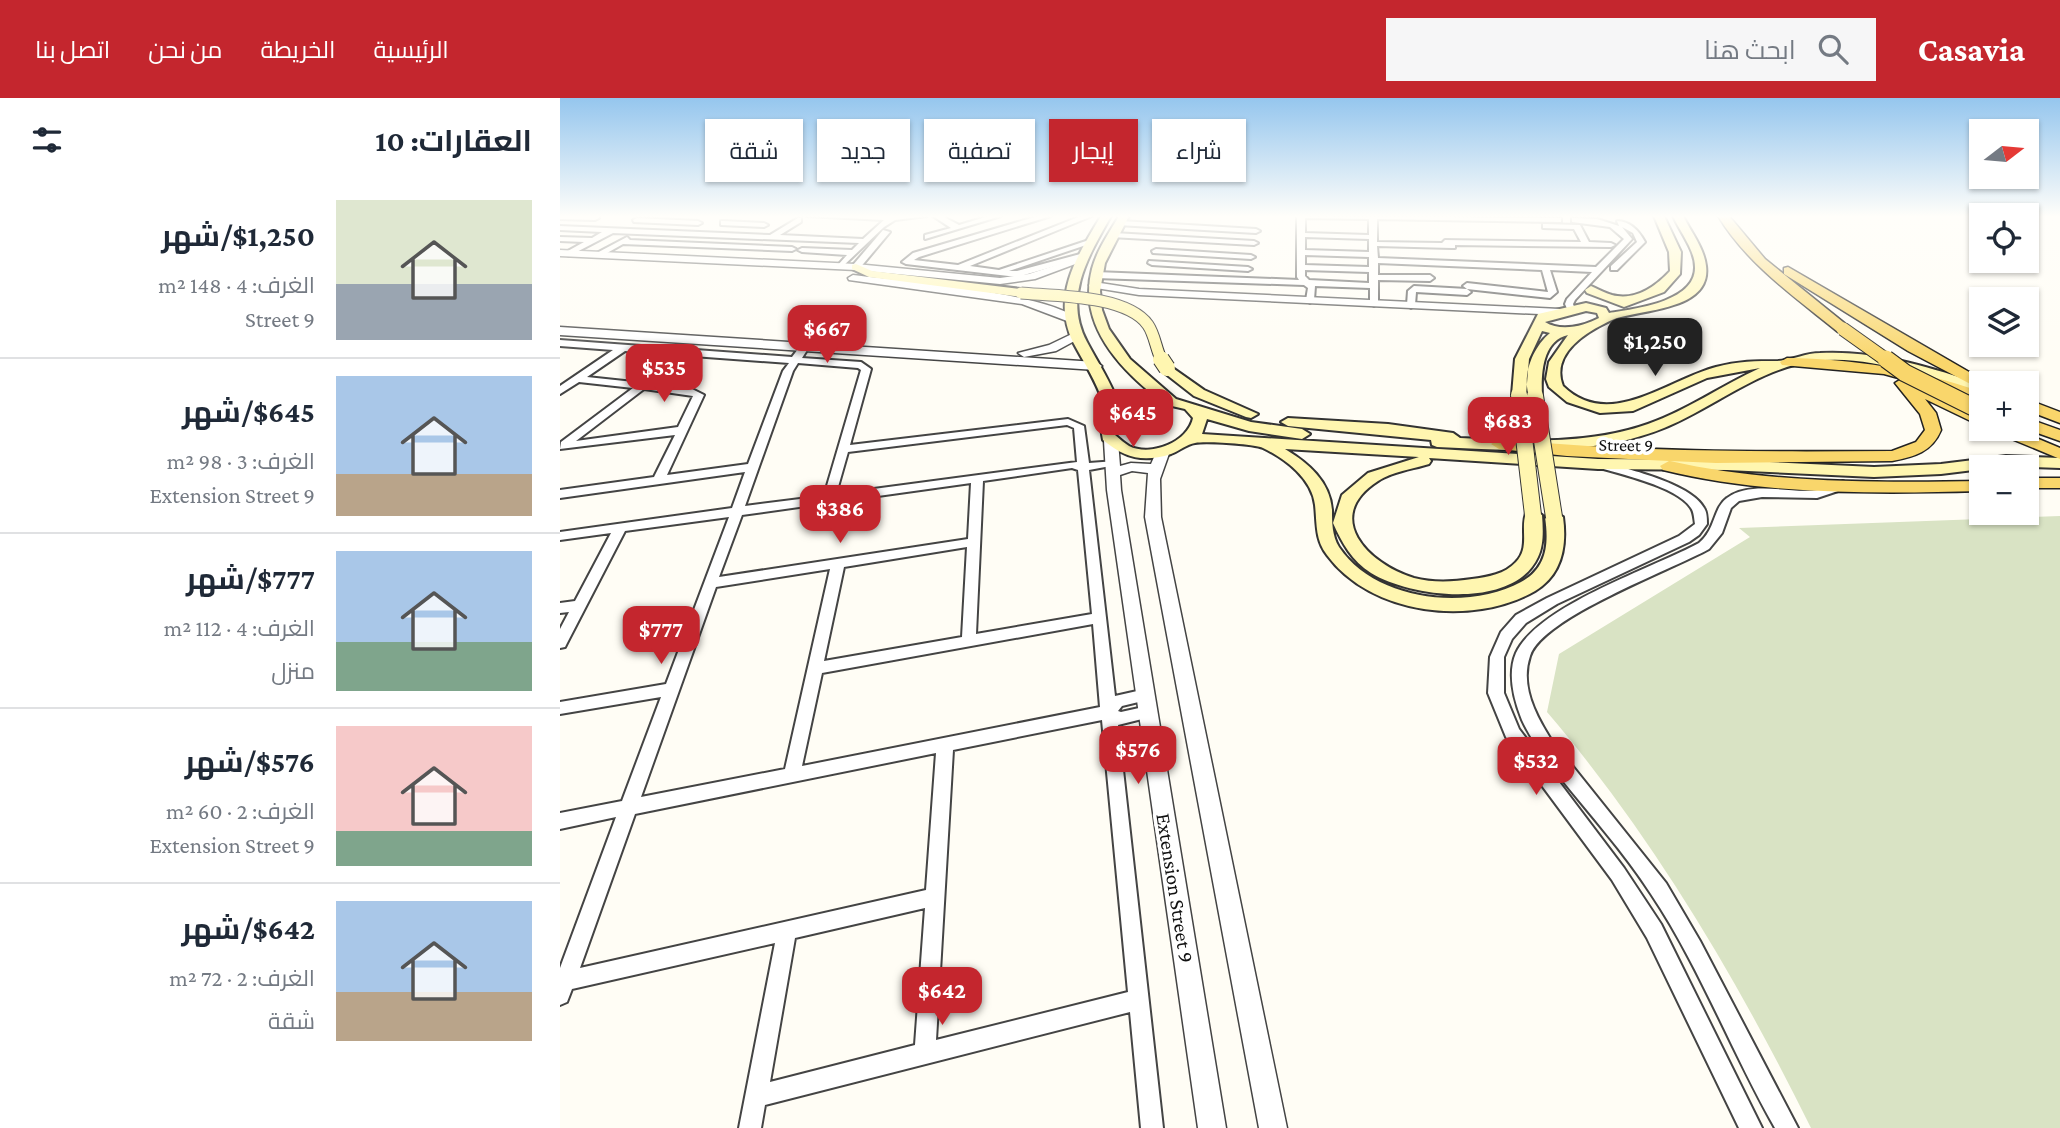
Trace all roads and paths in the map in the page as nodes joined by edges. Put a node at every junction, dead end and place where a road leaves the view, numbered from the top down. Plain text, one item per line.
1 (618, 264) edge
2 (796, 264) edge
3 (859, 264) edge
4 (921, 264) edge
5 (969, 264) edge
6 (1021, 264) edge
7 (1059, 264) edge
8 (1064, 264) edge
9 (1079, 264) edge
10 (1102, 264) edge
11 (1152, 264) edge
12 (1169, 264) edge
13 (1249, 264) edge
14 (1301, 264) edge
15 (1349, 264) edge
16 (1373, 264) edge
17 (1415, 264) edge
18 (1429, 264) edge
19 (1464, 264) edge
20 (1466, 264) edge
21 (1585, 264) edge
22 (1606, 264) edge
23 (1619, 264) edge
24 (1675, 264) edge
25 (1700, 264) edge
26 (1766, 264) edge
27 (1780, 264) edge
28 (841, 266) joint
29 (1512, 266) joint
30 (856, 267) junction
31 (1545, 267) junction
32 (1301, 268) junction
33 (956, 269) junction
34 (1248, 269) junction
35 (1587, 269) junction
36 (1373, 270) junction
37 (1600, 270) junction
38 (1788, 271) junction
39 (995, 273) junction
40 (1013, 277) junction
41 (1031, 277) junction
42 (1146, 277) junction
43 (1430, 278) junction
44 (1095, 280) junction
45 (1246, 281) junction
46 (1307, 283) junction
47 (1467, 289) junction
48 (1493, 289) junction
49 (1430, 290) junction
50 (1591, 290) junction
51 (1243, 297) junction
52 (1026, 298) junction
53 (1186, 298) junction
54 (1310, 300) junction
55 (1631, 301) junction
56 (1374, 303) junction
57 (1095, 305) junction
58 (1411, 305) junction
59 (1471, 308) junction
60 (1590, 308) junction
61 (1498, 309) junction
62 (1566, 310) junction
63 (1606, 317) junction
64 (1071, 319) junction
65 (560, 323) edge
66 (1538, 324) junction
67 (1583, 327) junction
68 (560, 331) edge
69 (1560, 332) junction
70 (1846, 332) junction
71 (1076, 336) junction
72 (626, 341) junction
73 (560, 343) edge
74 (799, 353) junction
75 (968, 354) junction
76 (1787, 362) junction
77 (1096, 366) junction
78 (1969, 378) edge
79 (577, 379) junction
80 (1903, 383) junction
81 (560, 384) edge
82 (1969, 385) edge
83 (642, 386) junction
84 (560, 391) edge
85 (1969, 393) edge
86 (1527, 395) junction
87 (1969, 398) edge
88 (1170, 401) junction
89 (1969, 405) edge
90 (1194, 410) junction
91 (2039, 413) edge
92 (1114, 415) junction
93 (1969, 415) edge
94 (2039, 417) edge
95 (2060, 418) edge
96 (2039, 420) edge
97 (2060, 429) edge
98 (684, 430) junction
99 (2039, 435) edge
100 (2060, 436) edge
101 (1192, 438) junction
102 (2029, 441) edge
103 (2060, 443) edge
104 (1266, 444) junction
105 (1481, 444) junction
106 (1499, 444) junction
107 (561, 447) edge
108 (844, 449) junction
109 (2060, 454) edge
110 (1450, 456) junction
111 (1112, 458) junction
112 (1160, 460) junction
113 (1079, 463) junction
114 (2039, 463) edge
115 (2060, 463) edge
116 (1598, 464) junction
117 (1667, 465) junction
118 (1969, 465) edge
119 (752, 467) junction
120 (977, 478) junction
121 (659, 480) junction
122 (2039, 484) edge
123 (2060, 484) edge
124 (1843, 485) junction
125 (1969, 486) edge
126 (560, 494) edge
127 (830, 498) junction
128 (736, 511) junction
129 (1534, 515) joint
130 (620, 528) junction
131 (560, 536) edge
132 (974, 542) junction
133 (838, 563) junction
134 (710, 583) junction
135 (580, 605) junction
136 (560, 608) edge
137 (1099, 618) junction
138 (969, 640) junction
139 (560, 643) edge
140 (815, 667) junction
141 (671, 689) junction
142 (1147, 704) junction
143 (560, 708) edge
144 (1108, 712) junction
145 (945, 745) junction
146 (792, 775) junction
147 (628, 808) junction
148 (560, 821) edge
149 (935, 897) junction
150 (787, 930) junction
151 (567, 959) edge
152 (563, 988) edge
153 (1139, 999) junction
154 (925, 1053) junction
155 (756, 1096) junction
156 (750, 1128) edge
157 (1152, 1128) edge
158 (1212, 1128) edge
159 (1273, 1128) edge
160 (1751, 1128) edge
161 (1787, 1128) edge

1 - 52 street
2 - 28 street
3 - 30 street
4 - 33 street
5 - 33 street
6 - 39 street
7 - 40 street
8 - 41 street
9 - 64 main road
10 - 44 main road
11 - 42 street
12 - 34 street
13 - 34 street
14 - 32 street
15 - 36 street
16 - 36 street
17 - 36 street
18 - 43 street
19 - 47 street
20 - 29 street
21 - 35 street
22 - 37 street
23 - 50 street
24 - 55 main road
25 - 63 main road
26 - 70 main road
27 - 38 main road
28 - 30 street
29 - 31 street
30 - 40 street
30 - 52 main road
31 - 35 street
31 - 48 street
32 - 36 street
32 - 46 street
33 - 39 street
34 - 45 street
35 - 37 street
36 - 43 street
36 - 46 street
36 - 56 street
37 - 62 street
38 - 70 main road
38 - 78 main road
39 - 40 street
40 - 41 street
41 - 52 street
42 - 44 street
42 - 45 street
43 - 49 street
44 - 53 street
44 - 57 main road
45 - 46 street
45 - 51 street
46 - 54 street
47 - 48 street
47 - 49 street
47 - 59 street
48 - 61 street
49 - 58 street
50 - 55 main road
50 - 60 street
51 - 53 street
51 - 54 street
52 - 64 street
52 - 105 main road, bridge
53 - 57 street
53 - 66 street
54 - 56 street
55 - 60 main road
56 - 58 street
57 - 88 main road
58 - 59 street
59 - 61 street
60 - 62 main road
60 - 63 main road
61 - 62 street
62 - 66 main road
63 - 67 main road
64 - 71 main road
65 - 75 street
66 - 69 main road
66 - 86 main road
67 - 69 main road
67 - 76 main road
68 - 72 street
69 - 86 main road
70 - 80 main road
70 - 87 main road
70 - 89 main road, bridge
71 - 75 street
71 - 77 main road
72 - 73 street
72 - 74 street
72 - 74 street
72 - 79 street
72 - 81 street
74 - 75 street
74 - 108 street
74 - 119 street
75 - 77 street
76 - 82 main road, Street 9
76 - 85 main road
76 - 106 main road, Street 9
77 - 92 main road
79 - 83 street
79 - 84 street
80 - 93 main road
80 - 106 main road
83 - 98 street
83 - 107 street
86 - 104 main road, bridge
86 - 129 main road, bridge
88 - 90 main road, Street 9
88 - 92 main road
90 - 101 main road
90 - 105 main road, Street 9
91 - 95 main road
92 - 111 main road
94 - 97 main road
96 - 100 main road
98 - 107 street
98 - 121 street
99 - 103 main road
101 - 104 main road, Street 9
101 - 112 main road
102 - 109 main road
104 - 110 main road, Street 9
105 - 106 main road, Street 9
108 - 113 street
108 - 127 street
110 - 116 main road, Street 9
110 - 129 main road
111 - 112 main road
111 - 112 street
111 - 113 street
111 - 142 street, Extension Street 9
112 - 159 street
113 - 120 street
113 - 137 street
114 - 115 main road, Street 9
116 - 117 main road, Street 9
116 - 160 street
117 - 118 main road, Street 9
117 - 124 main road
119 - 121 street
119 - 128 street
120 - 127 street
120 - 132 street
121 - 126 street
122 - 123 main road
124 - 125 main road
124 - 161 street
127 - 128 street
128 - 130 street
128 - 134 street
130 - 131 street
130 - 135 street
132 - 133 street
132 - 138 street
133 - 134 street
133 - 140 street
134 - 141 street
135 - 136 street
135 - 139 street
137 - 138 street
137 - 144 street
138 - 140 street
140 - 146 street
141 - 143 street
141 - 147 street
142 - 144 street
142 - 158 street, Extension Street 9
144 - 145 street
144 - 153 street
145 - 146 street
145 - 149 street
146 - 147 street
147 - 148 street
147 - 151 street
149 - 150 street
149 - 154 street
150 - 152 street
150 - 155 street
151 - 152 street
153 - 154 street
153 - 157 street
154 - 155 street
155 - 156 street

